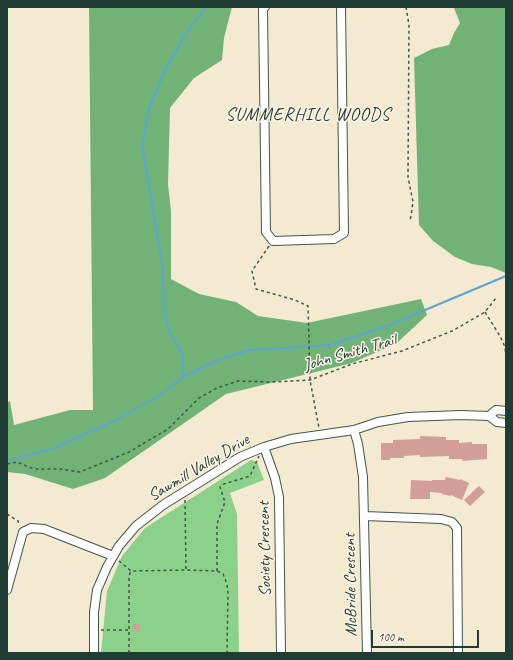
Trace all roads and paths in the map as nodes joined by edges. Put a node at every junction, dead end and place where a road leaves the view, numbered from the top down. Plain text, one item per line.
1 (265, 7) edge
2 (341, 7) edge
3 (406, 7) edge
4 (410, 222) dead end
5 (272, 241) junction
6 (496, 298) dead end
7 (485, 312) junction
8 (506, 359) edge
9 (310, 380) junction
10 (506, 410) edge
11 (489, 416) junction
12 (506, 423) edge
13 (354, 430) junction
14 (319, 435) junction
15 (264, 447) junction
16 (7, 464) edge
17 (184, 492) junction
18 (7, 514) edge
19 (365, 516) junction
20 (23, 532) junction
21 (113, 556) junction
22 (186, 570) junction
23 (131, 571) junction
24 (217, 571) junction
25 (7, 590) edge
26 (100, 630) dead end
27 (129, 630) junction
28 (94, 653) edge
29 (129, 653) edge
30 (228, 653) edge
31 (281, 653) edge
32 (367, 653) edge
33 (458, 653) edge

1 - 5 street
2 - 5 street
3 - 4 path
5 - 9 path
6 - 7 path, John Smith Trail
7 - 8 path
7 - 9 path, John Smith Trail
9 - 14 path
9 - 16 path, John Smith Trail
10 - 11 street, Sawmill Valley Drive
11 - 12 street, Sawmill Valley Drive
11 - 13 street, Sawmill Valley Drive
13 - 14 street, Sawmill Valley Drive
13 - 19 street, McBride Crescent
14 - 15 street, Sawmill Valley Drive
15 - 17 street, Sawmill Valley Drive
15 - 24 path
15 - 31 street, Society Crescent
17 - 21 street, Sawmill Valley Drive
17 - 22 path
18 - 20 path
19 - 32 street, McBride Crescent
19 - 33 street, McBride Crescent
20 - 21 street
20 - 25 street
21 - 23 path
21 - 28 street, Sawmill Valley Drive
22 - 23 path
22 - 24 path
23 - 27 path
24 - 30 path
26 - 27 path
27 - 29 path

